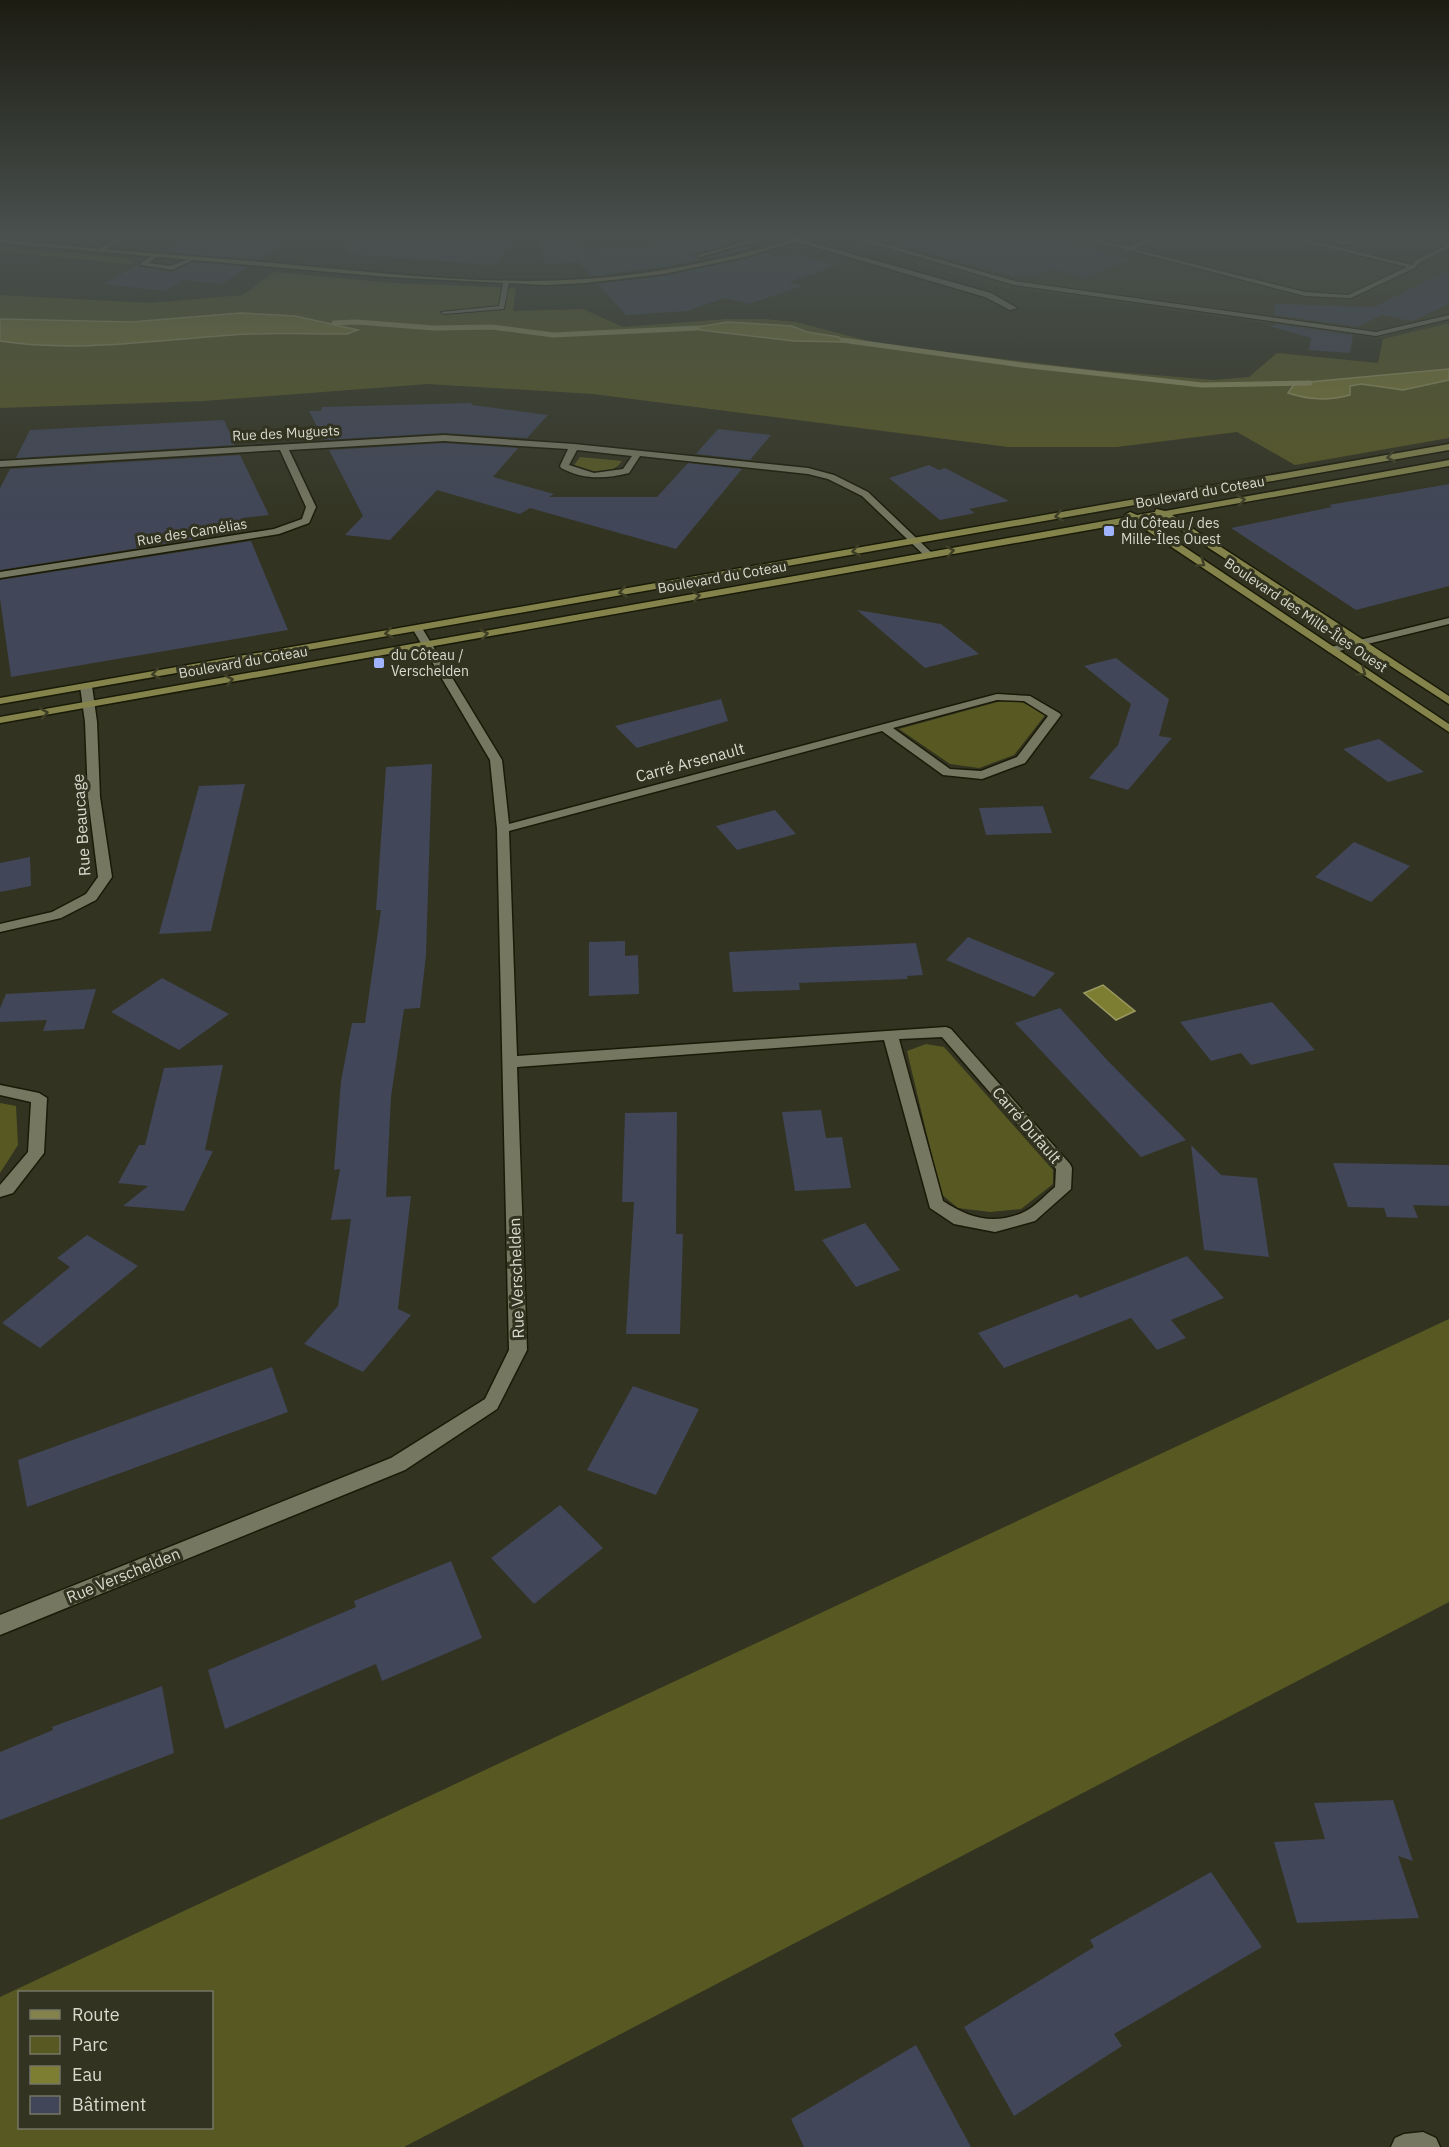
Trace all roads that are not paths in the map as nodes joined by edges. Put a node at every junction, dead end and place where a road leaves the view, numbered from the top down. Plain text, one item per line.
1 (283, 447) junction
2 (574, 447) junction
3 (1449, 447) edge
4 (637, 454) junction
5 (1449, 463) edge
6 (0, 464) edge
7 (1144, 501) junction
8 (1117, 506) junction
9 (1163, 513) junction
10 (1135, 519) junction
11 (914, 541) junction
12 (929, 555) junction
13 (0, 575) edge
14 (1449, 621) edge
15 (417, 628) junction
16 (1360, 643) junction
17 (426, 644) junction
18 (1331, 650) junction
19 (86, 686) junction
20 (0, 701) edge
21 (1449, 701) edge
22 (88, 705) junction
23 (0, 720) edge
24 (885, 728) junction
25 (1449, 729) edge
26 (503, 829) junction
27 (0, 928) edge
28 (890, 1035) junction
29 (510, 1062) junction
30 (0, 1090) edge
31 (0, 1191) edge
32 (0, 1625) edge
33 (1404, 2147) edge
34 (1427, 2147) edge

1 - 2 street, Rue des Muguets
1 - 6 street, Rue des Muguets
1 - 13 street, Rue des Camélias
2 - 4 street, Rue des Muguets
2 - 4 street
3 -> 7 street, Boulevard du Coteau
4 - 11 street, Rue des Muguets
9 -> 5 street, Boulevard du Coteau
7 - 8 street, Boulevard du Coteau
7 - 9 street, Boulevard des Mille-Îles Ouest
8 - 10 street, Boulevard des Mille-Îles Ouest
8 -> 11 street, Boulevard du Coteau
9 - 10 street, Boulevard du Coteau
9 - 16 street, Boulevard des Mille-Îles Ouest
12 -> 10 street, Boulevard du Coteau
10 -> 18 street, Boulevard des Mille-Îles Ouest
11 - 12 street, Rue des Muguets
11 -> 15 street, Boulevard du Coteau
17 -> 12 street, Boulevard du Coteau
14 - 16 street
15 - 17 street, Rue Verschelden
15 -> 19 street, Boulevard du Coteau
16 - 18 street
16 - 21 street, Boulevard des Mille-Îles Ouest
22 -> 17 street, Boulevard du Coteau
17 - 26 street, Rue Verschelden
18 -> 25 street, Boulevard des Mille-Îles Ouest
19 - 20 street, Boulevard du Coteau
19 - 22 street, Rue Beaucage
23 -> 22 street, Boulevard du Coteau
22 - 27 street, Rue Beaucage
24 - 24 street, Carré Arsenault
24 - 26 street, Carré Arsenault
26 - 29 street, Rue Verschelden
28 - 28 street, Carré Dufault
28 - 29 street, Carré Dufault
29 - 32 street, Rue Verschelden
30 - 31 street
33 - 34 street

